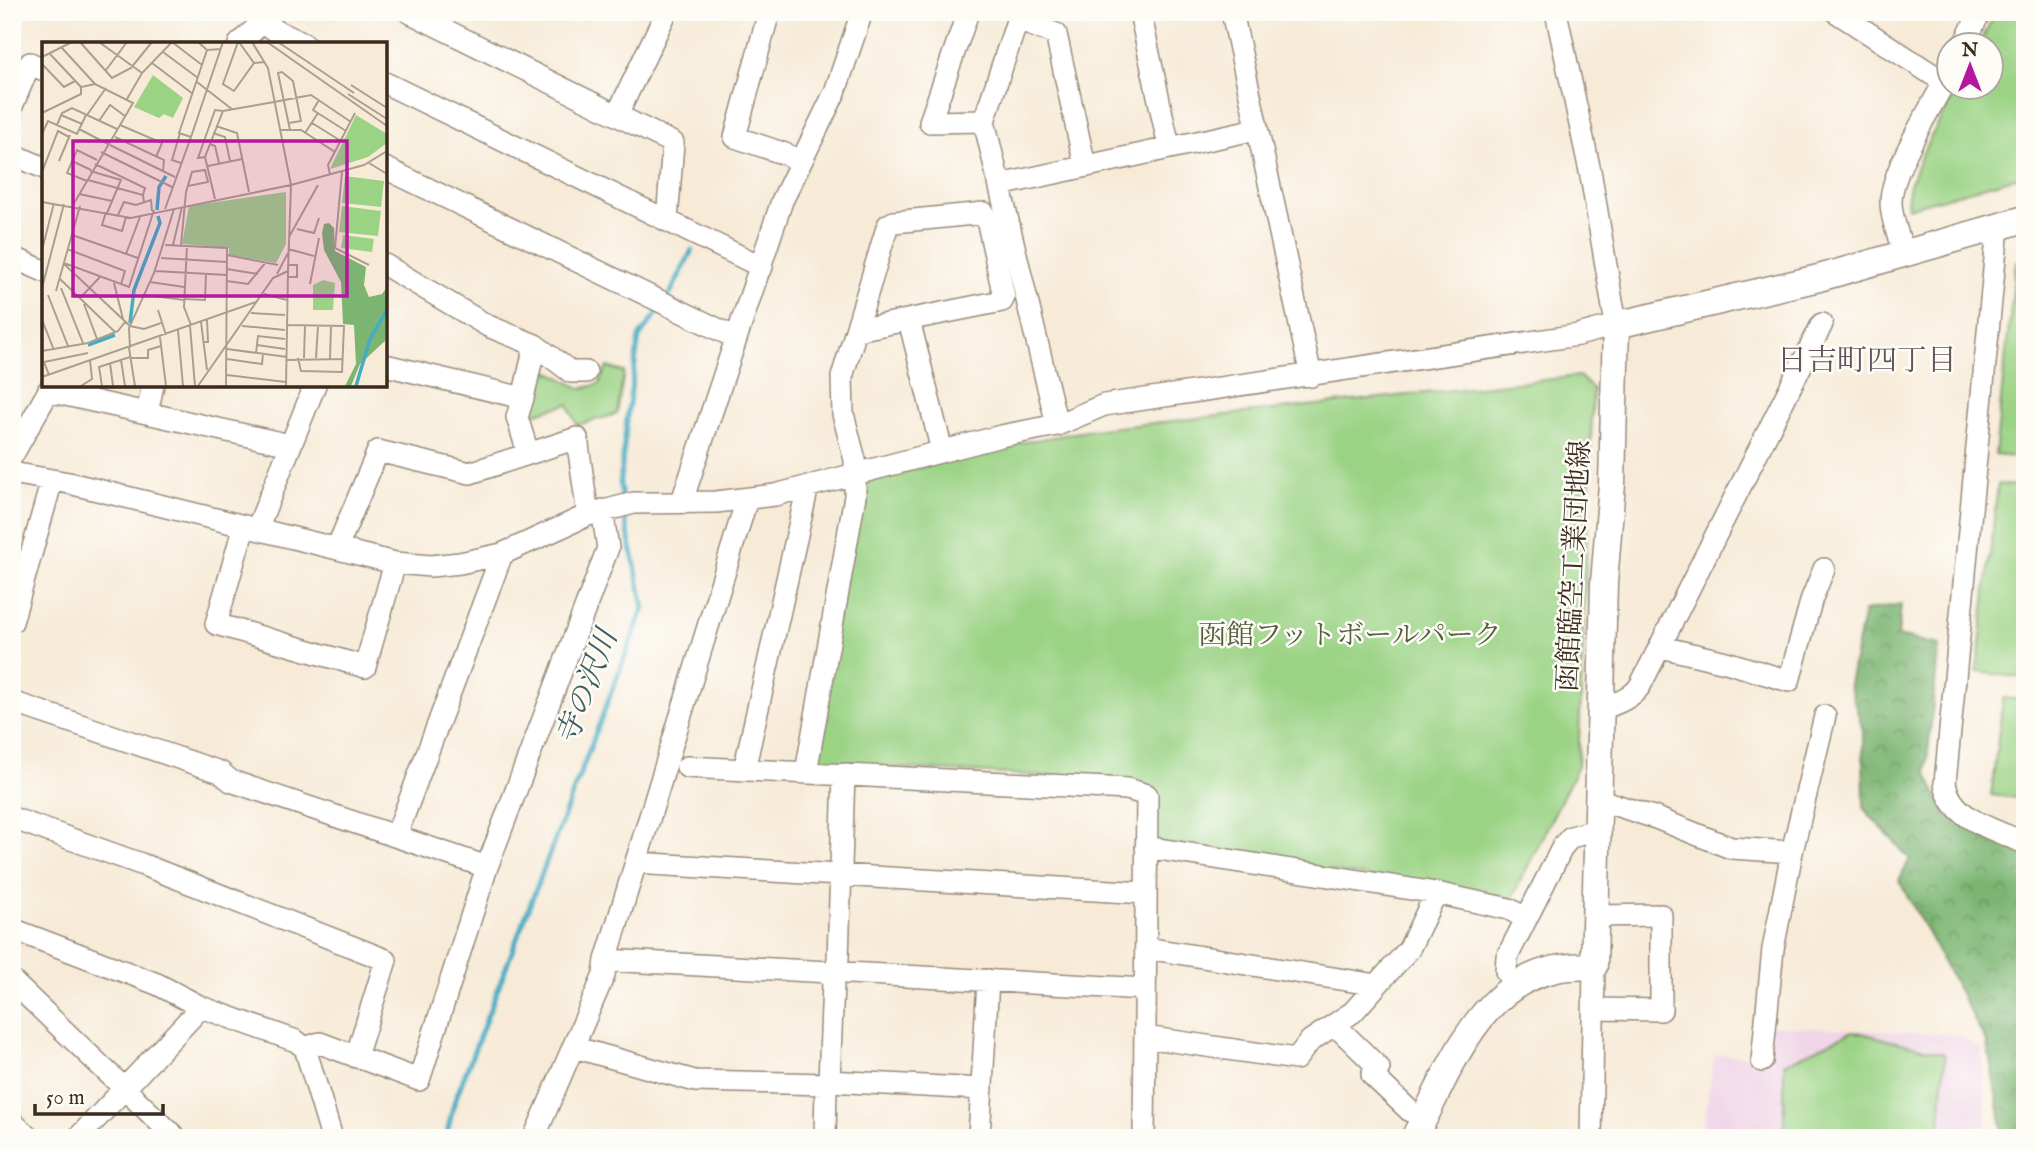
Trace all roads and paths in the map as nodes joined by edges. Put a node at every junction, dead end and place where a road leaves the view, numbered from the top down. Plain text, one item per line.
1 (409, 12) edge
2 (660, 12) edge
3 (769, 12) edge
4 (862, 12) edge
5 (968, 12) edge
6 (1140, 12) edge
7 (1232, 12) edge
8 (1556, 12) edge
9 (1836, 12) edge
10 (1980, 12) edge
11 (1018, 16) edge
12 (264, 19) edge
13 (1970, 32) edge
14 (241, 42) edge
15 (301, 42) edge
16 (42, 69) edge
17 (1936, 71) edge
18 (387, 84) edge
19 (1936, 98) edge
20 (12, 106) edge
21 (617, 115) junction
22 (984, 121) junction
23 (1257, 129) junction
24 (1169, 147) junction
25 (12, 154) edge
26 (800, 164) junction
27 (1085, 166) junction
28 (42, 167) edge
29 (387, 169) edge
30 (1000, 185) junction
31 (2025, 219) edge
32 (667, 221) junction
33 (1998, 227) junction
34 (1904, 254) junction
35 (12, 257) edge
36 (387, 266) edge
37 (762, 267) junction
38 (42, 270) edge
39 (909, 320) junction
40 (1822, 324) dead end
41 (1616, 325) junction
42 (857, 330) junction
43 (736, 338) junction
44 (535, 345) junction
45 (387, 365) edge
46 (586, 372) dead end
47 (1311, 376) junction
48 (153, 387) edge
49 (314, 387) edge
50 (50, 388) edge
51 (523, 398) junction
52 (147, 413) junction
53 (1057, 425) junction
54 (290, 444) junction
55 (942, 451) junction
56 (527, 453) junction
57 (12, 456) edge
58 (12, 473) edge
59 (854, 474) junction
60 (52, 480) junction
61 (808, 486) junction
62 (747, 499) junction
63 (682, 501) junction
64 (601, 511) junction
65 (250, 528) junction
66 (337, 548) junction
67 (502, 554) junction
68 (395, 563) junction
69 (1824, 569) dead end
70 (12, 622) edge
71 (1661, 648) junction
72 (12, 702) edge
73 (1600, 710) junction
74 (1825, 716) dead end
75 (687, 767) dead end
76 (744, 769) junction
77 (806, 772) junction
78 (844, 774) junction
79 (1597, 799) junction
80 (12, 818) edge
81 (1597, 830) junction
82 (397, 836) junction
83 (2025, 843) edge
84 (1146, 847) junction
85 (1792, 852) junction
86 (651, 864) dead end
87 (487, 867) junction
88 (841, 874) junction
89 (1146, 893) junction
90 (1436, 893) junction
91 (1595, 916) junction
92 (1525, 918) junction
93 (12, 929) edge
94 (1146, 948) junction
95 (606, 960) junction
96 (1594, 966) junction
97 (835, 972) junction
98 (988, 980) junction
99 (12, 981) edge
100 (1377, 985) junction
101 (1514, 987) junction
102 (1145, 989) junction
103 (201, 1007) junction
104 (1593, 1009) junction
105 (1335, 1025) junction
106 (1145, 1037) junction
107 (573, 1047) junction
108 (305, 1048) junction
109 (356, 1057) junction
110 (1762, 1061) dead end
111 (828, 1082) junction
112 (124, 1089) junction
113 (982, 1089) junction
114 (12, 1122) edge
115 (1418, 1129) edge
116 (29, 1138) edge
117 (78, 1138) edge
118 (176, 1138) edge
119 (332, 1138) edge
120 (534, 1138) edge
121 (825, 1138) edge
122 (979, 1138) edge
123 (1144, 1138) edge
124 (1591, 1138) edge

1 - 21 street
2 - 21 street
3 - 26 street
4 - 26 street
5 - 22 street
6 - 24 street
7 - 23 street
8 - 41 street
9 - 17 street
10 - 13 street
11 - 22 street
11 - 27 street
12 - 14 street
12 - 15 street
16 - 20 street
18 - 32 street
19 - 34 street
21 - 32 street
22 - 30 street
23 - 24 street
23 - 47 street
24 - 27 street
25 - 28 street
26 - 37 street
27 - 30 street
29 - 43 street
30 - 53 street
31 - 33 main road
32 - 37 street
33 - 34 main road
33 - 83 street
34 - 41 main road
35 - 38 street
36 - 44 street
37 - 43 street
39 - 42 street
39 - 42 street
39 - 55 street
40 - 71 street
41 - 47 street
41 - 73 main road, 函館臨空工業団地線
42 - 59 street
43 - 63 street
44 - 46 street
44 - 51 street
45 - 51 street
47 - 53 street
48 - 52 street
49 - 54 street
50 - 52 street
50 - 57 street
51 - 56 street
52 - 54 street
53 - 55 street
54 - 65 street
55 - 59 street
56 - 64 street
56 - 66 street
58 - 60 street
59 - 61 street
59 - 77 street
60 - 65 street
60 - 70 street
61 - 62 street
61 - 76 street
62 - 63 street
62 - 95 street
63 - 64 street
64 - 67 street
64 - 87 street
65 - 66 street
65 - 68 street
66 - 68 street
67 - 68 street
67 - 82 street
69 - 71 street
71 - 73 street
72 - 82 street
73 - 79 main road, 函館臨空工業団地線
74 - 85 street
75 - 76 street
76 - 77 street
77 - 78 street
78 - 84 street
78 - 88 street
79 - 81 main road, 函館臨空工業団地線
79 - 85 street
80 - 109 street
81 - 91 main road, 函館臨空工業団地線
81 - 92 street
82 - 87 street
84 - 89 street
84 - 90 street
85 - 110 street
86 - 88 street
87 - 109 street
88 - 89 street
88 - 97 street
89 - 94 street
90 - 92 street
90 - 100 street
91 - 96 main road, 函館臨空工業団地線
91 - 104 street
92 - 101 street
93 - 103 street
94 - 100 street
94 - 102 street
95 - 97 street
95 - 107 street
96 - 101 main road
96 - 104 street
97 - 98 street
97 - 111 street
98 - 102 street
98 - 113 street
99 - 112 street
100 - 105 street
101 - 115 main road
102 - 106 street
103 - 108 street
103 - 112 street
104 - 124 street
105 - 106 street
105 - 115 street
106 - 123 street
107 - 111 street
107 - 120 street
108 - 109 street
108 - 119 street
111 - 113 street
111 - 121 street
112 - 117 street
112 - 118 street
113 - 122 street
114 - 116 street

